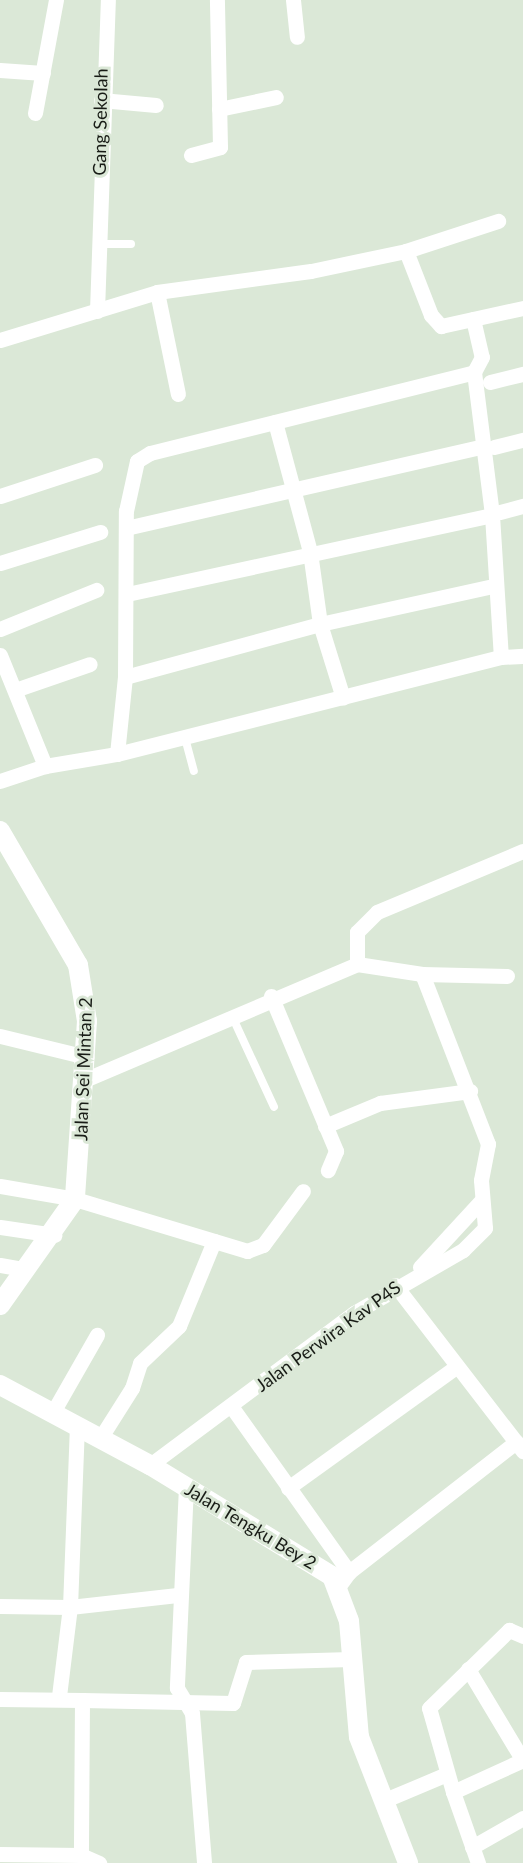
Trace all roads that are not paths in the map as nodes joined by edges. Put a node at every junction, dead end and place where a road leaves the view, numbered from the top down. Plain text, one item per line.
1 (56, 0) edge
2 (108, 0) edge
3 (217, 0) edge
4 (293, 0) edge
5 (297, 37) dead end
6 (0, 70) edge
7 (43, 73) junction
8 (276, 98) dead end
9 (101, 100) junction
10 (156, 105) dead end
11 (219, 109) junction
12 (35, 113) dead end
13 (191, 155) dead end
14 (498, 221) dead end
15 (98, 244) junction
16 (131, 244) dead end
17 (406, 250) junction
18 (157, 292) junction
19 (523, 308) edge
20 (96, 311) junction
21 (473, 320) junction
22 (0, 340) edge
23 (474, 372) junction
24 (523, 374) edge
25 (490, 382) dead end
26 (178, 394) dead end
27 (275, 422) junction
28 (523, 440) edge
29 (489, 446) junction
30 (95, 465) dead end
31 (294, 492) junction
32 (0, 496) edge
33 (523, 506) edge
34 (496, 513) junction
35 (126, 528) junction
36 (100, 532) dead end
37 (310, 552) junction
38 (0, 563) edge
39 (493, 586) junction
40 (96, 590) dead end
41 (127, 594) junction
42 (320, 624) junction
43 (0, 629) edge
44 (0, 655) edge
45 (523, 656) edge
46 (501, 657) junction
47 (90, 664) dead end
48 (125, 676) junction
49 (15, 690) junction
50 (343, 698) junction
51 (185, 738) junction
52 (117, 754) junction
53 (45, 766) junction
54 (194, 771) dead end
55 (0, 782) edge
56 (0, 831) edge
57 (523, 851) edge
58 (357, 964) junction
59 (422, 974) junction
60 (507, 976) dead end
61 (271, 996) junction
62 (231, 1014) junction
63 (0, 1036) edge
64 (86, 1057) junction
65 (82, 1081) junction
66 (470, 1091) junction
67 (274, 1107) dead end
68 (325, 1126) junction
69 (328, 1170) dead end
70 (0, 1186) edge
71 (303, 1191) dead end
72 (75, 1199) junction
73 (481, 1201) junction
74 (0, 1227) edge
75 (54, 1235) junction
76 (214, 1241) junction
77 (0, 1265) edge
78 (27, 1270) junction
79 (411, 1276) junction
80 (395, 1285) junction
81 (0, 1305) edge
82 (98, 1335) dead end
83 (457, 1366) junction
84 (0, 1385) edge
85 (231, 1406) junction
86 (53, 1412) junction
87 (77, 1425) junction
88 (101, 1437) junction
89 (520, 1447) edge
90 (150, 1465) junction
91 (186, 1486) junction
92 (288, 1488) junction
93 (344, 1579) junction
94 (177, 1595) junction
95 (0, 1606) edge
96 (70, 1607) junction
97 (523, 1636) edge
98 (351, 1659) junction
99 (468, 1669) junction
100 (59, 1696) junction
101 (0, 1699) edge
102 (82, 1700) junction
103 (189, 1705) junction
104 (523, 1759) edge
105 (447, 1774) junction
106 (453, 1792) junction
107 (385, 1800) junction
108 (523, 1818) edge
109 (472, 1847) junction
110 (0, 1854) edge
111 (81, 1856) junction
112 (99, 1863) edge
113 (204, 1863) edge
114 (408, 1863) edge
115 (478, 1863) edge

1 - 7 street
2 - 9 street, Gang Sekolah
3 - 11 street
4 - 5 street
6 - 7 street
7 - 12 street
8 - 11 street
9 - 10 street
9 - 15 street, Gang Sekolah
11 - 13 street
14 - 17 street
15 - 16 lane
15 - 20 street, Gang Sekolah
17 - 18 street
17 - 21 street
18 - 20 street
18 - 26 street
19 - 21 street
20 - 22 street
21 - 23 street
23 - 27 street
23 - 29 street
24 - 25 street
27 - 31 street
27 - 35 street
28 - 29 street
29 - 31 street
29 - 34 street
30 - 32 street
31 - 35 street
31 - 37 street
33 - 34 street
34 - 37 street
34 - 39 street
35 - 41 street
36 - 38 street
37 - 41 street
37 - 42 street
39 - 42 street
39 - 46 street
40 - 43 street
41 - 48 street
42 - 48 street
42 - 50 street
44 - 49 street
45 - 46 street
46 - 50 street
47 - 49 street
48 - 52 street
49 - 53 street
50 - 51 street
51 - 52 street
51 - 54 lane
52 - 53 street
53 - 55 street
56 - 64 street, Jalan Sei Mintan 2
57 - 58 street
58 - 59 street
58 - 61 street
59 - 60 street
59 - 66 street, Jalan Perwira Kav P4S
61 - 62 street
61 - 68 street
62 - 65 street
62 - 67 lane
63 - 64 street
64 - 65 street, Jalan Sei Mintan 2
65 - 72 street, Jalan Sei Mintan 2
66 - 68 street
66 - 73 street, Jalan Perwira Kav P4S
68 - 69 street
70 - 72 street
71 - 76 street
72 - 75 street, Jalan Sei Mintan 2
72 - 76 street
73 - 79 street
73 - 79 street, Jalan Perwira Kav P4S
74 - 75 street
75 - 78 street, Jalan Sei Mintan 2
76 - 88 street
77 - 78 street
78 - 81 street, Jalan Sei Mintan 2
79 - 80 street, Jalan Perwira Kav P4S
80 - 83 street
80 - 85 street, Jalan Perwira Kav P4S
82 - 86 street
83 - 89 street
83 - 92 street
84 - 86 street, Jalan Tengku Bey 2
85 - 90 street, Jalan Perwira Kav P4S
85 - 92 street
86 - 87 street, Jalan Tengku Bey 2
87 - 88 street, Jalan Tengku Bey 2
87 - 96 street
88 - 90 street, Jalan Tengku Bey 2
89 - 93 street
90 - 91 street, Jalan Tengku Bey 2
91 - 93 street, Jalan Tengku Bey 2
91 - 94 street
92 - 93 street
93 - 98 street
94 - 96 street
94 - 103 street
95 - 96 street
96 - 100 street
97 - 99 street
98 - 103 street
98 - 107 street
99 - 104 street
99 - 105 street
100 - 101 street
100 - 102 street
102 - 103 street
102 - 111 street
103 - 113 street
104 - 106 street
105 - 106 street
105 - 107 street
106 - 109 street
107 - 114 street
108 - 109 street
109 - 115 street
110 - 111 street
111 - 112 street

